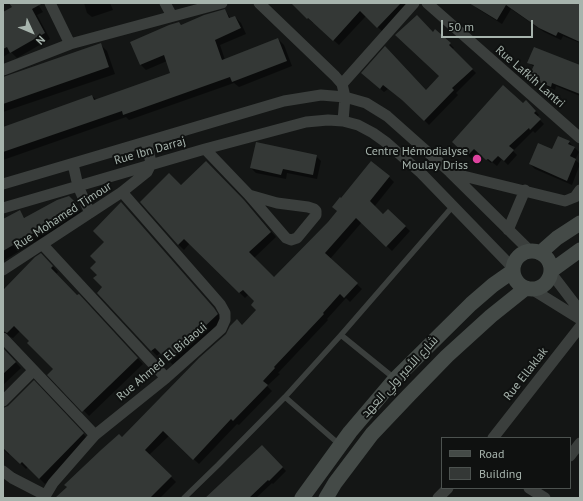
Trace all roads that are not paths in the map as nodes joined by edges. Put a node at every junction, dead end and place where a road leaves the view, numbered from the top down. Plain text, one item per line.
1 (50, 3) edge
2 (165, 3) edge
3 (222, 3) edge
4 (259, 3) edge
5 (414, 3) edge
6 (427, 3) edge
7 (172, 16) junction
8 (70, 44) junction
9 (3, 70) edge
10 (342, 84) junction
11 (345, 97) junction
12 (343, 121) junction
13 (580, 138) edge
14 (147, 142) junction
15 (205, 149) junction
16 (73, 164) junction
17 (152, 164) junction
18 (450, 172) junction
19 (3, 184) edge
20 (78, 186) junction
21 (525, 190) junction
22 (580, 190) edge
23 (122, 192) junction
24 (248, 195) junction
25 (454, 206) junction
26 (3, 208) edge
27 (90, 213) junction
28 (580, 223) edge
29 (508, 230) junction
30 (43, 245) junction
31 (580, 250) edge
32 (535, 252) junction
33 (3, 270) edge
34 (513, 270) junction
35 (551, 272) junction
36 (528, 288) junction
37 (580, 311) edge
38 (580, 319) edge
39 (580, 327) edge
40 (341, 335) junction
41 (3, 338) edge
42 (33, 371) junction
43 (166, 378) junction
44 (395, 379) junction
45 (285, 397) junction
46 (3, 401) edge
47 (95, 435) junction
48 (494, 437) edge
49 (580, 443) edge
50 (340, 445) junction
51 (571, 455) edge
52 (3, 471) edge
53 (447, 489) edge
54 (44, 497) edge
55 (184, 498) edge
56 (302, 498) edge
57 (326, 498) edge
58 (438, 498) edge

1 - 8 street
2 - 7 street
3 - 7 street
4 - 10 street
5 - 10 street
6 - 13 street, Rue Lafkih Lantri
7 - 8 street
8 - 9 street
10 - 11 street
11 - 12 street
11 - 14 street, Rue Ibn Darraj
11 - 18 street, Rue Ibn Darraj
12 - 15 street, Rue Ibn Darraj
12 - 25 street, Rue Ibn Darraj
14 - 16 street, Rue Ibn Darraj
14 - 17 street
15 - 17 street, Rue Ibn Darraj
15 - 24 street
16 - 19 street, Rue Ibn Darraj
16 - 20 street
17 - 20 street, Rue Ibn Darraj
17 - 23 street, Rue Mohamed Timour
18 - 21 street
18 - 29 street, Rue Ibn Darraj
20 - 26 street, Rue Ibn Darraj
20 - 27 street
21 - 22 street
21 - 29 street
23 - 27 street, Rue Mohamed Timour
23 - 43 street, Rue Ahmed El Bidaoui
24 - 24 street
25 - 34 street, Rue Ibn Darraj
25 - 40 lane
27 - 30 street, Rue Mohamed Timour
28 - 32 main road
29 - 32 street, Rue Ibn Darraj
30 - 33 street, Rue Mohamed Timour
30 - 43 street
31 - 35 main road
32 - 34 main road
32 - 35 main road
34 - 36 main road
34 - 44 main road, شارع الأمير ولي العهد
35 - 36 main road
35 - 37 street
36 - 38 street
36 - 57 main road, شارع الأمير ولي العهد
39 - 48 street, Rue Ellaklak
40 - 44 lane
40 - 45 lane
41 - 42 street
42 - 46 street
42 - 47 street
43 - 47 street, Rue Ahmed El Bidaoui
44 - 50 main road, شارع الأمير ولي العهد
45 - 50 lane
45 - 55 lane
47 - 54 street, Rue Ahmed El Bidaoui
49 - 51 street
50 - 56 main road, شارع الأمير ولي العهد
52 - 54 street, Rue Ahmed El Bidaoui
53 - 58 street

